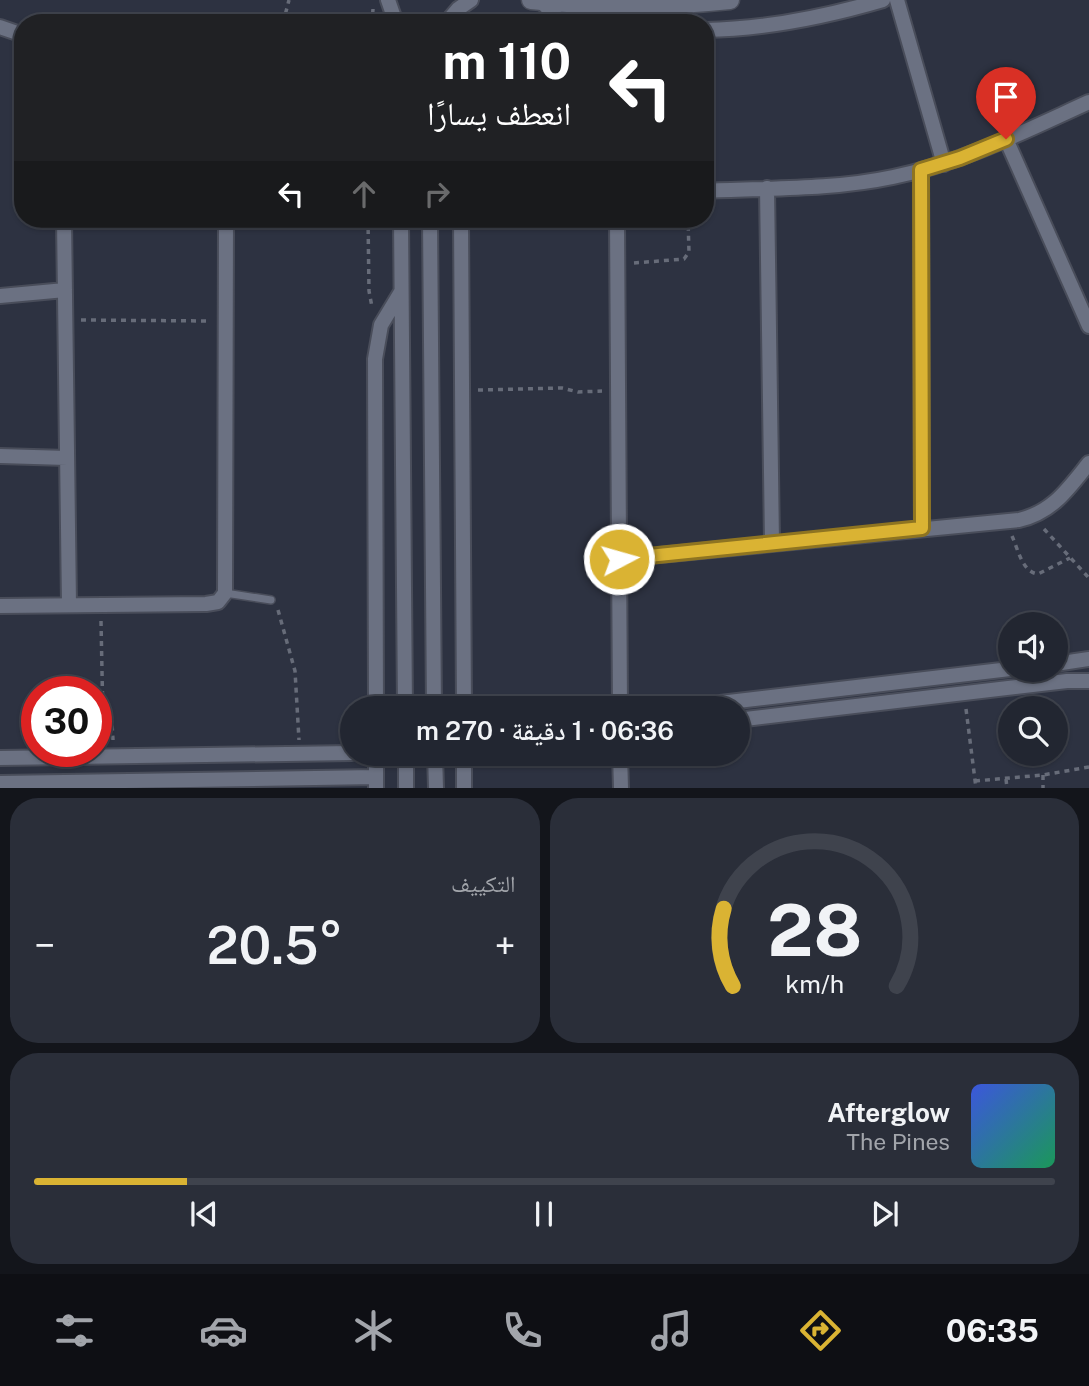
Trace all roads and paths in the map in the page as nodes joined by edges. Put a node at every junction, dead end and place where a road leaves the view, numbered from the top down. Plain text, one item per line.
1 (471, 0) edge
2 (730, 0) edge
3 (883, 0) edge
4 (897, 0) edge
5 (536, 1) edge
6 (454, 14) edge
7 (552, 14) edge
8 (714, 29) edge
9 (1089, 102) edge
10 (1006, 139) junction
11 (944, 164) junction
12 (921, 170) junction
13 (767, 188) junction
14 (714, 191) edge
15 (64, 228) edge
16 (226, 228) edge
17 (368, 228) edge
18 (401, 228) edge
19 (430, 228) edge
20 (461, 228) edge
21 (617, 228) edge
22 (688, 228) edge
23 (617, 263) junction
24 (65, 290) junction
25 (402, 290) junction
26 (0, 296) edge
27 (65, 320) junction
28 (226, 321) junction
29 (381, 325) junction
30 (1089, 326) edge
31 (462, 390) junction
32 (618, 391) junction
33 (0, 456) edge
34 (67, 458) junction
35 (1089, 463) edge
36 (1033, 517) junction
37 (1006, 521) junction
38 (922, 528) junction
39 (772, 543) junction
40 (1070, 558) junction
41 (619, 559) junction
42 (1089, 578) edge
43 (225, 593) junction
44 (271, 600) joint
45 (69, 605) junction
46 (100, 605) junction
47 (0, 606) edge
48 (1089, 659) edge
49 (1068, 662) edge
50 (998, 670) edge
51 (102, 676) edge
52 (1089, 681) edge
53 (964, 693) junction
54 (376, 696) edge
55 (405, 696) edge
56 (435, 696) edge
57 (464, 696) edge
58 (620, 696) edge
59 (750, 699) edge
60 (750, 718) edge
61 (112, 723) edge
62 (340, 753) edge
63 (299, 754) junction
64 (113, 756) junction
65 (0, 758) edge
66 (406, 766) edge
67 (438, 766) edge
68 (464, 766) edge
69 (620, 766) edge
70 (1089, 767) edge
71 (1043, 775) junction
72 (1006, 779) junction
73 (975, 781) junction
74 (0, 783) edge
75 (376, 783) edge
76 (225, 784) edge
77 (406, 788) edge
78 (436, 788) edge
79 (464, 788) edge
80 (621, 788) edge
81 (976, 788) edge
82 (1007, 788) edge
83 (1043, 788) edge

1 - 6 street
2 - 5 street
3 - 8 street
4 - 11 street
5 - 7 street
9 - 10 street
10 - 11 street
10 - 30 street
11 - 12 street
12 - 13 street
12 - 38 street
13 - 14 street
13 - 39 street
15 - 24 street
16 - 28 street
17 - 29 path
18 - 25 street
19 - 56 street
20 - 31 street
21 - 23 street
22 - 23 path
23 - 32 street
24 - 26 street
24 - 27 street
25 - 29 street
25 - 55 street
27 - 28 path
27 - 34 street
28 - 43 street
29 - 54 street
31 - 32 path
31 - 57 street
32 - 41 street
33 - 34 street
34 - 45 street
35 - 36 street
36 - 37 street
36 - 40 path
37 - 38 street
37 - 40 path
38 - 39 street
39 - 41 street
40 - 42 path
41 - 58 street
43 - 44 lane
43 - 46 street
44 - 63 path
45 - 46 street
45 - 47 street
46 - 51 path
48 - 49 street
50 - 59 street
52 - 53 street
53 - 60 street
53 - 73 path
61 - 64 path
62 - 63 street
63 - 64 street
64 - 65 street
66 - 77 street
67 - 78 street
68 - 79 street
69 - 80 street
70 - 71 path
71 - 72 path
71 - 83 path
72 - 73 path
72 - 82 path
73 - 81 path
74 - 76 street
75 - 76 street

